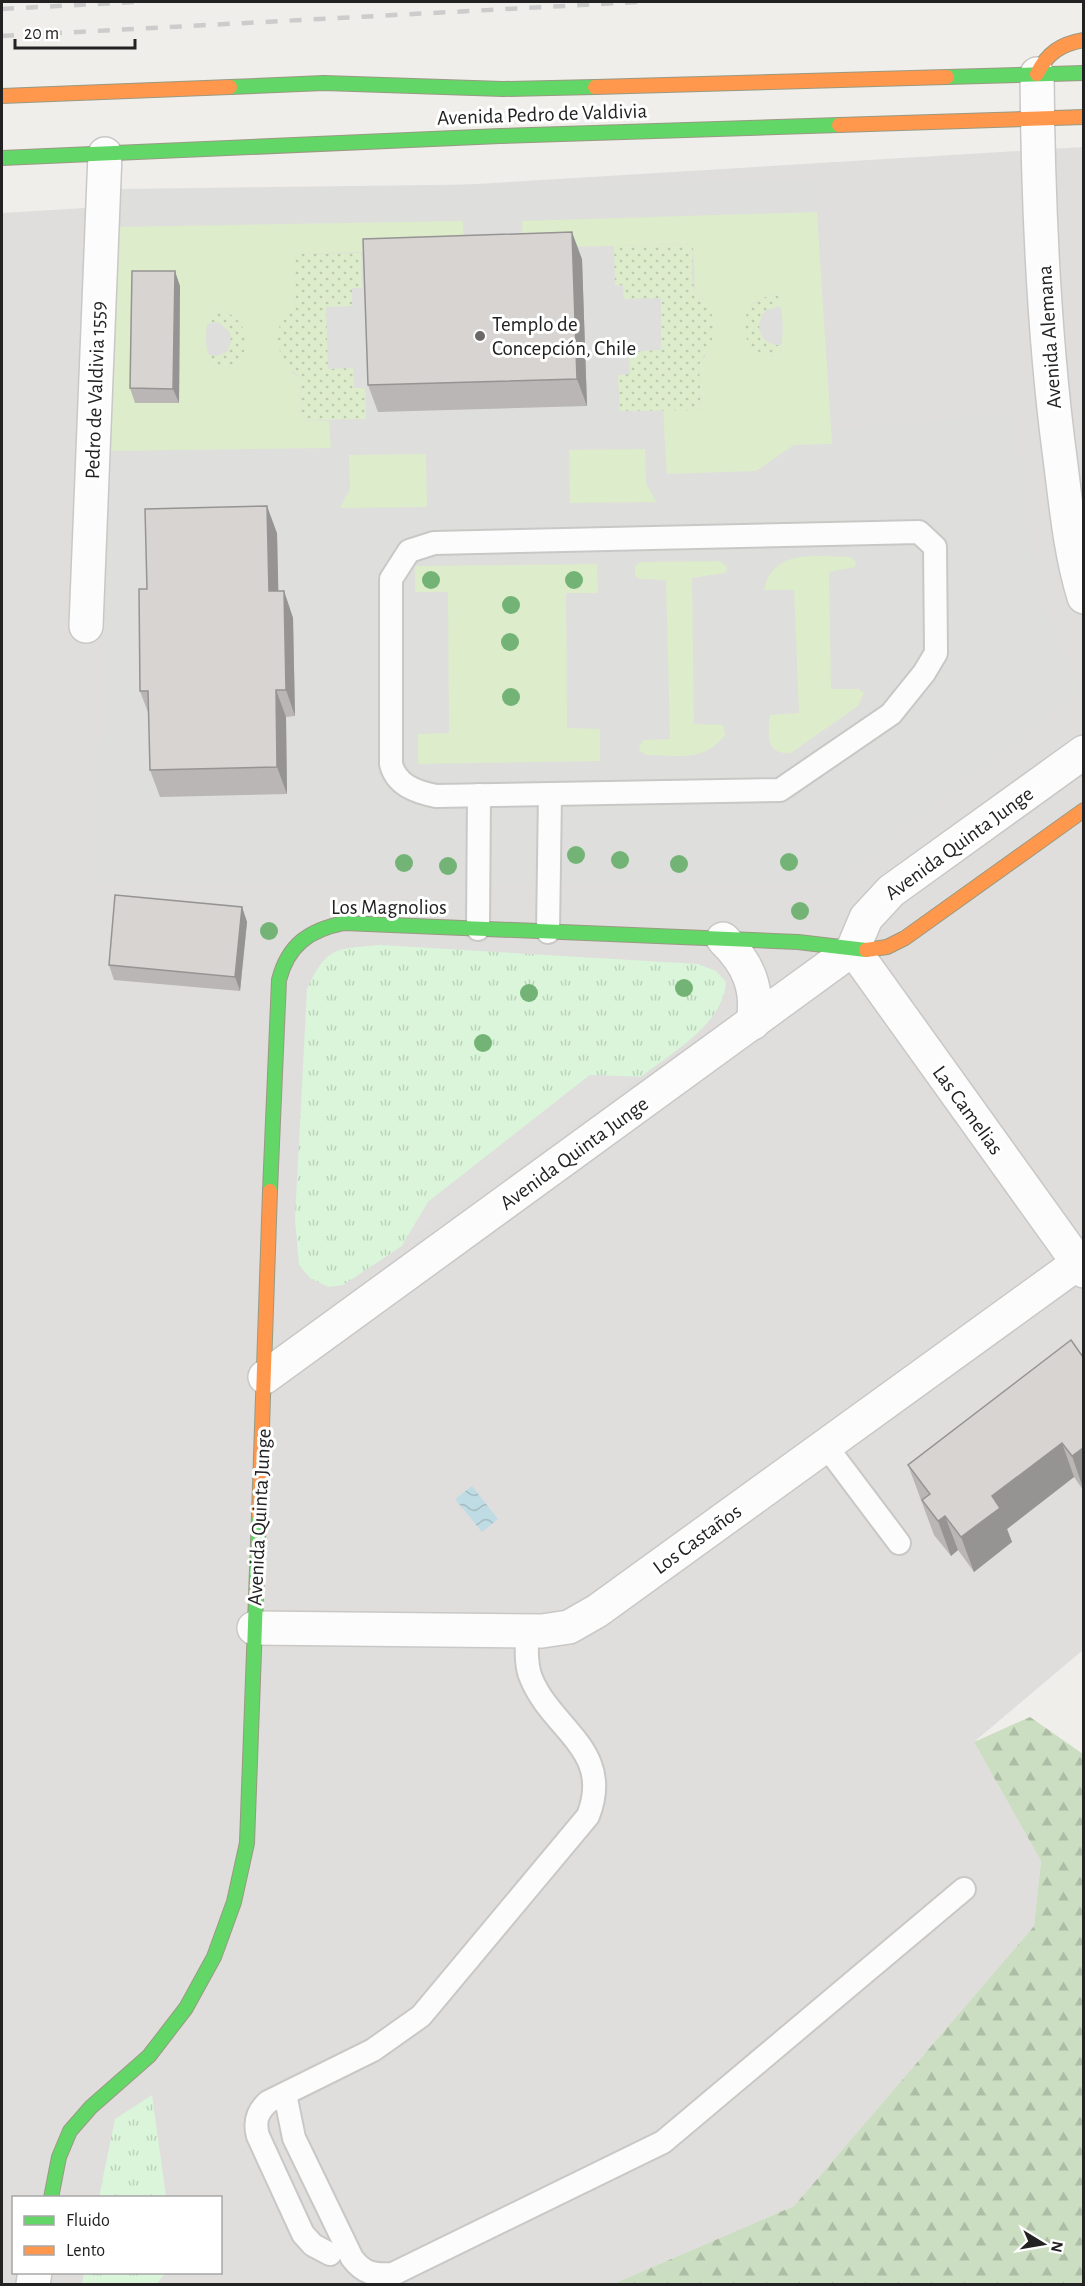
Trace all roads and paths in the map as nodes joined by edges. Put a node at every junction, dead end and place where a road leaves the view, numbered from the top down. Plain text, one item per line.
1 (1083, 40) edge
2 (1083, 72) edge
3 (1037, 74) junction
4 (2, 96) edge
5 (1038, 117) junction
6 (1083, 117) edge
7 (105, 154) junction
8 (2, 158) edge
9 (1083, 597) edge
10 (86, 626) dead end
11 (1083, 752) edge
12 (550, 794) junction
13 (479, 795) junction
14 (1083, 810) edge
15 (477, 929) junction
16 (548, 932) junction
17 (723, 939) junction
18 (853, 949) junction
19 (753, 1023) junction
20 (1081, 1267) edge
21 (265, 1377) junction
22 (826, 1446) junction
23 (899, 1543) dead end
24 (254, 1628) junction
25 (527, 1631) junction
26 (964, 1889) dead end
27 (285, 2094) junction
28 (51, 2196) edge
29 (330, 2254) dead end

1 - 3 main road
2 - 3 main road, Avenida Pedro de Valdivia
3 - 4 main road, Avenida Pedro de Valdivia
3 - 5 street, Avenida Alemana
5 - 6 main road, Avenida Pedro de Valdivia
5 - 7 main road, Avenida Pedro de Valdivia
5 - 9 street, Avenida Alemana
7 - 8 main road, Avenida Pedro de Valdivia
7 - 10 street, Pedro de Valdivia 1559
11 - 18 street, Avenida Quinta Junge
12 - 13 lane
12 - 13 lane
12 - 16 lane
13 - 15 lane
14 - 18 main road
15 - 16 main road, Los Magnolios
15 - 21 main road, Los Magnolios
16 - 17 main road, Los Magnolios
17 - 18 main road, Los Magnolios
17 - 19 street
18 - 19 street, Avenida Quinta Junge
18 - 20 street, Las Camelias
19 - 21 street, Avenida Quinta Junge
20 - 22 street, Los Castaños
21 - 24 main road, Avenida Quinta Junge
22 - 23 lane
22 - 25 street, Los Castaños
24 - 25 street, Los Castaños
24 - 28 main road, Avenida Quinta Junge
25 - 27 lane
26 - 27 lane
27 - 29 lane

